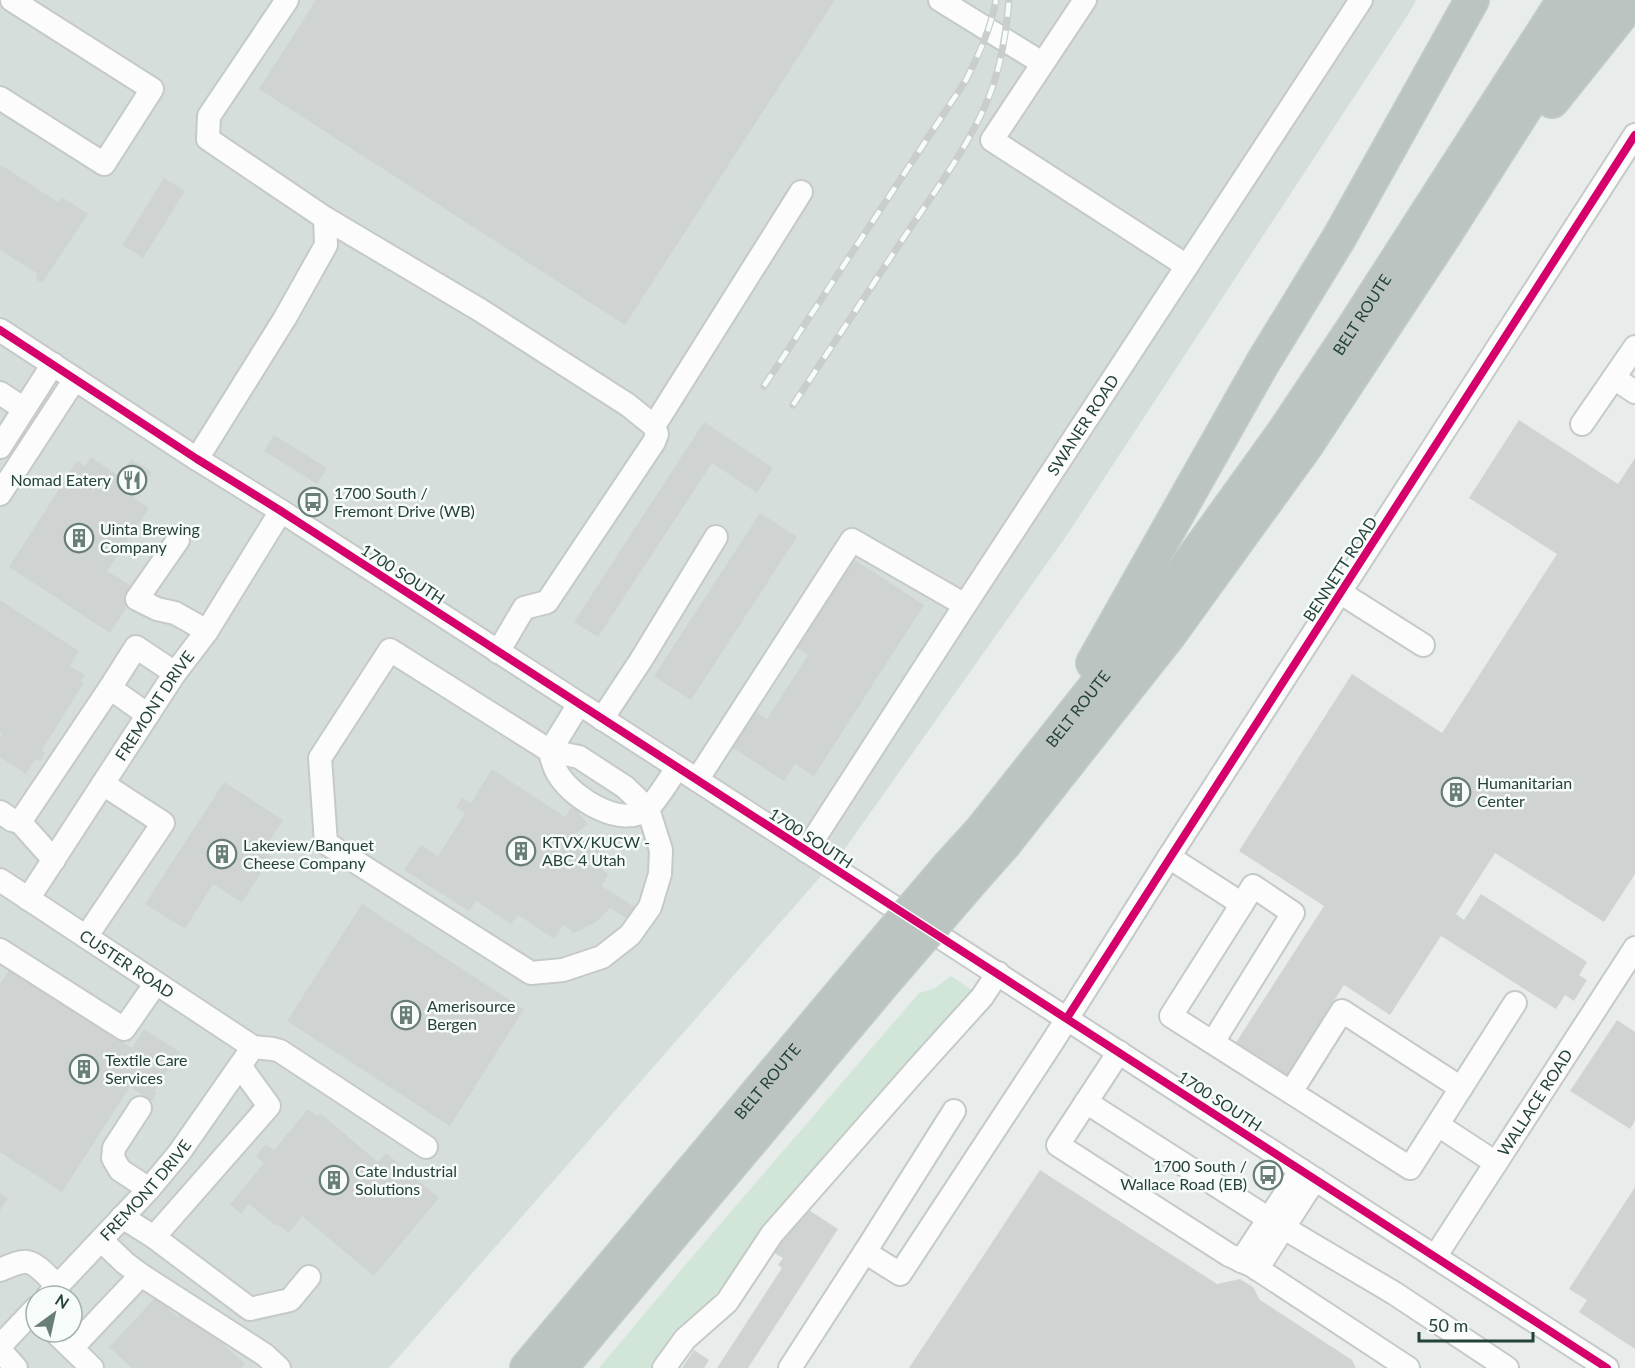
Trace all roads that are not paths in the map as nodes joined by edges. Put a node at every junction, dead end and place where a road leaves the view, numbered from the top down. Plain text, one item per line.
1 (12, 0) edge
2 (287, 0) edge
3 (940, 0) edge
4 (1085, 0) edge
5 (1361, 0) edge
6 (1472, 0) edge
7 (1564, 0) edge
8 (1594, 0) edge
9 (1633, 0) edge
10 (1042, 63) junction
11 (0, 98) edge
12 (1635, 135) edge
13 (801, 192) dead end
14 (325, 218) junction
15 (1445, 234) junction
16 (1187, 266) junction
17 (0, 330) edge
18 (1635, 347) edge
19 (53, 364) junction
20 (1614, 378) junction
21 (75, 379) junction
22 (1635, 392) edge
23 (0, 393) edge
24 (24, 409) junction
25 (1582, 424) dead end
26 (654, 426) junction
27 (0, 447) edge
28 (197, 459) junction
29 (0, 494) edge
30 (281, 511) junction
31 (716, 537) dead end
32 (178, 540) dead end
33 (1341, 593) junction
34 (964, 605) junction
35 (207, 631) junction
36 (1423, 645) dead end
37 (498, 652) junction
38 (175, 673) junction
39 (110, 688) junction
40 (579, 704) junction
41 (148, 715) junction
42 (602, 719) junction
43 (550, 751) junction
44 (1041, 756) junction
45 (678, 768) junction
46 (697, 780) junction
47 (103, 784) junction
48 (648, 809) junction
49 (0, 812) edge
50 (26, 814) junction
51 (806, 851) junction
52 (1169, 857) junction
53 (54, 860) junction
54 (962, 872) junction
55 (2, 886) edge
56 (28, 899) junction
57 (1242, 904) junction
58 (86, 936) junction
59 (1635, 948) edge
60 (0, 950) edge
61 (998, 973) junction
62 (874, 974) junction
63 (156, 983) junction
64 (1515, 1003) dead end
65 (1067, 1018) junction
66 (1213, 1042) junction
67 (253, 1047) junction
68 (1119, 1052) junction
69 (240, 1066) junction
70 (1461, 1088) junction
71 (1291, 1092) junction
72 (1086, 1102) junction
73 (140, 1108) dead end
74 (954, 1111) dead end
75 (1438, 1125) junction
76 (426, 1147) dead end
77 (1496, 1163) junction
78 (1308, 1174) junction
79 (149, 1189) junction
80 (122, 1217) junction
81 (1276, 1223) junction
82 (154, 1237) junction
83 (101, 1240) junction
84 (864, 1252) junction
85 (1436, 1257) junction
86 (1249, 1265) junction
87 (0, 1270) edge
88 (141, 1275) junction
89 (309, 1277) dead end
90 (38, 1284) edge
91 (60, 1284) edge
92 (24, 1322) edge
93 (68, 1344) edge
94 (0, 1348) edge
95 (72, 1348) junction
96 (567, 1361) edge
97 (16, 1368) edge
98 (92, 1368) edge
99 (279, 1368) edge
100 (527, 1368) edge
101 (664, 1368) edge
102 (790, 1368) edge
103 (1408, 1368) edge
104 (1507, 1368) edge
105 (1608, 1368) edge

1 - 11 street
2 - 14 street
3 - 10 street
4 - 10 street
5 - 16 street, SWANER ROAD
6 - 44 highway
7 - 44 highway, BELT ROUTE
8 - 15 highway, BELT ROUTE
9 - 15 highway
10 - 16 street
12 - 33 street, BENNETT ROAD
13 - 26 street
14 - 26 street
14 - 28 street
15 - 54 highway, BELT ROUTE
16 - 34 street, SWANER ROAD
17 - 19 street, 1700 SOUTH
18 - 20 street
19 - 21 street, 1700 SOUTH
19 - 24 street
20 - 22 street
20 - 25 street
21 - 28 street, 1700 SOUTH
21 - 29 street
23 - 24 street
24 - 27 street
26 - 37 street
28 - 30 street, 1700 SOUTH
30 - 35 street, FREMONT DRIVE
30 - 37 street, 1700 SOUTH
31 - 42 street
32 - 35 street
33 - 36 street
33 - 52 street, BENNETT ROAD
34 - 46 street
34 - 51 street, SWANER ROAD
35 - 38 street, FREMONT DRIVE
37 - 40 street, 1700 SOUTH
38 - 39 street
38 - 41 street, FREMONT DRIVE
39 - 41 street
39 - 50 street
40 - 42 street, 1700 SOUTH
40 - 43 street
41 - 47 street, FREMONT DRIVE
42 - 45 street, 1700 SOUTH
43 - 48 street
43 - 48 street
43 - 48 street
44 - 54 highway, BELT ROUTE
45 - 46 street, 1700 SOUTH
45 - 48 street
46 - 51 street, 1700 SOUTH
47 - 53 street, FREMONT DRIVE
47 - 58 street
49 - 50 street
50 - 53 street
51 - 61 street, 1700 SOUTH
52 - 57 street
52 - 65 street, BENNETT ROAD
53 - 56 street, FREMONT DRIVE
54 - 62 highway, BELT ROUTE, bridge
55 - 56 street, CUSTER ROAD
56 - 58 street, CUSTER ROAD
57 - 66 street
57 - 66 street
58 - 63 street, CUSTER ROAD
59 - 77 street, WALLACE ROAD
60 - 63 street
61 - 65 street, 1700 SOUTH
61 - 101 street
62 - 96 highway, BELT ROUTE
62 - 100 highway, BELT ROUTE
63 - 67 street, CUSTER ROAD
64 - 70 street
65 - 68 street, 1700 SOUTH
65 - 84 street, BENNETT ROAD
66 - 71 street
67 - 69 street, FREMONT DRIVE
67 - 76 street
68 - 72 street
68 - 78 street, 1700 SOUTH
69 - 79 street, FREMONT DRIVE
69 - 82 street
70 - 71 street
70 - 75 street
71 - 75 street
72 - 81 street
72 - 86 street
73 - 79 street
74 - 84 street
75 - 77 street
77 - 85 street, WALLACE ROAD
78 - 81 street
78 - 85 street, 1700 SOUTH
79 - 80 street, FREMONT DRIVE
80 - 82 street
80 - 83 street, FREMONT DRIVE
81 - 86 street
81 - 104 street
82 - 89 street
83 - 88 street
83 - 91 street, FREMONT DRIVE
84 - 102 street
85 - 105 street, 1700 SOUTH
86 - 103 street
87 - 90 street
88 - 95 street
88 - 99 street
92 - 94 street, FREMONT DRIVE
93 - 95 street
94 - 97 street
95 - 98 street

